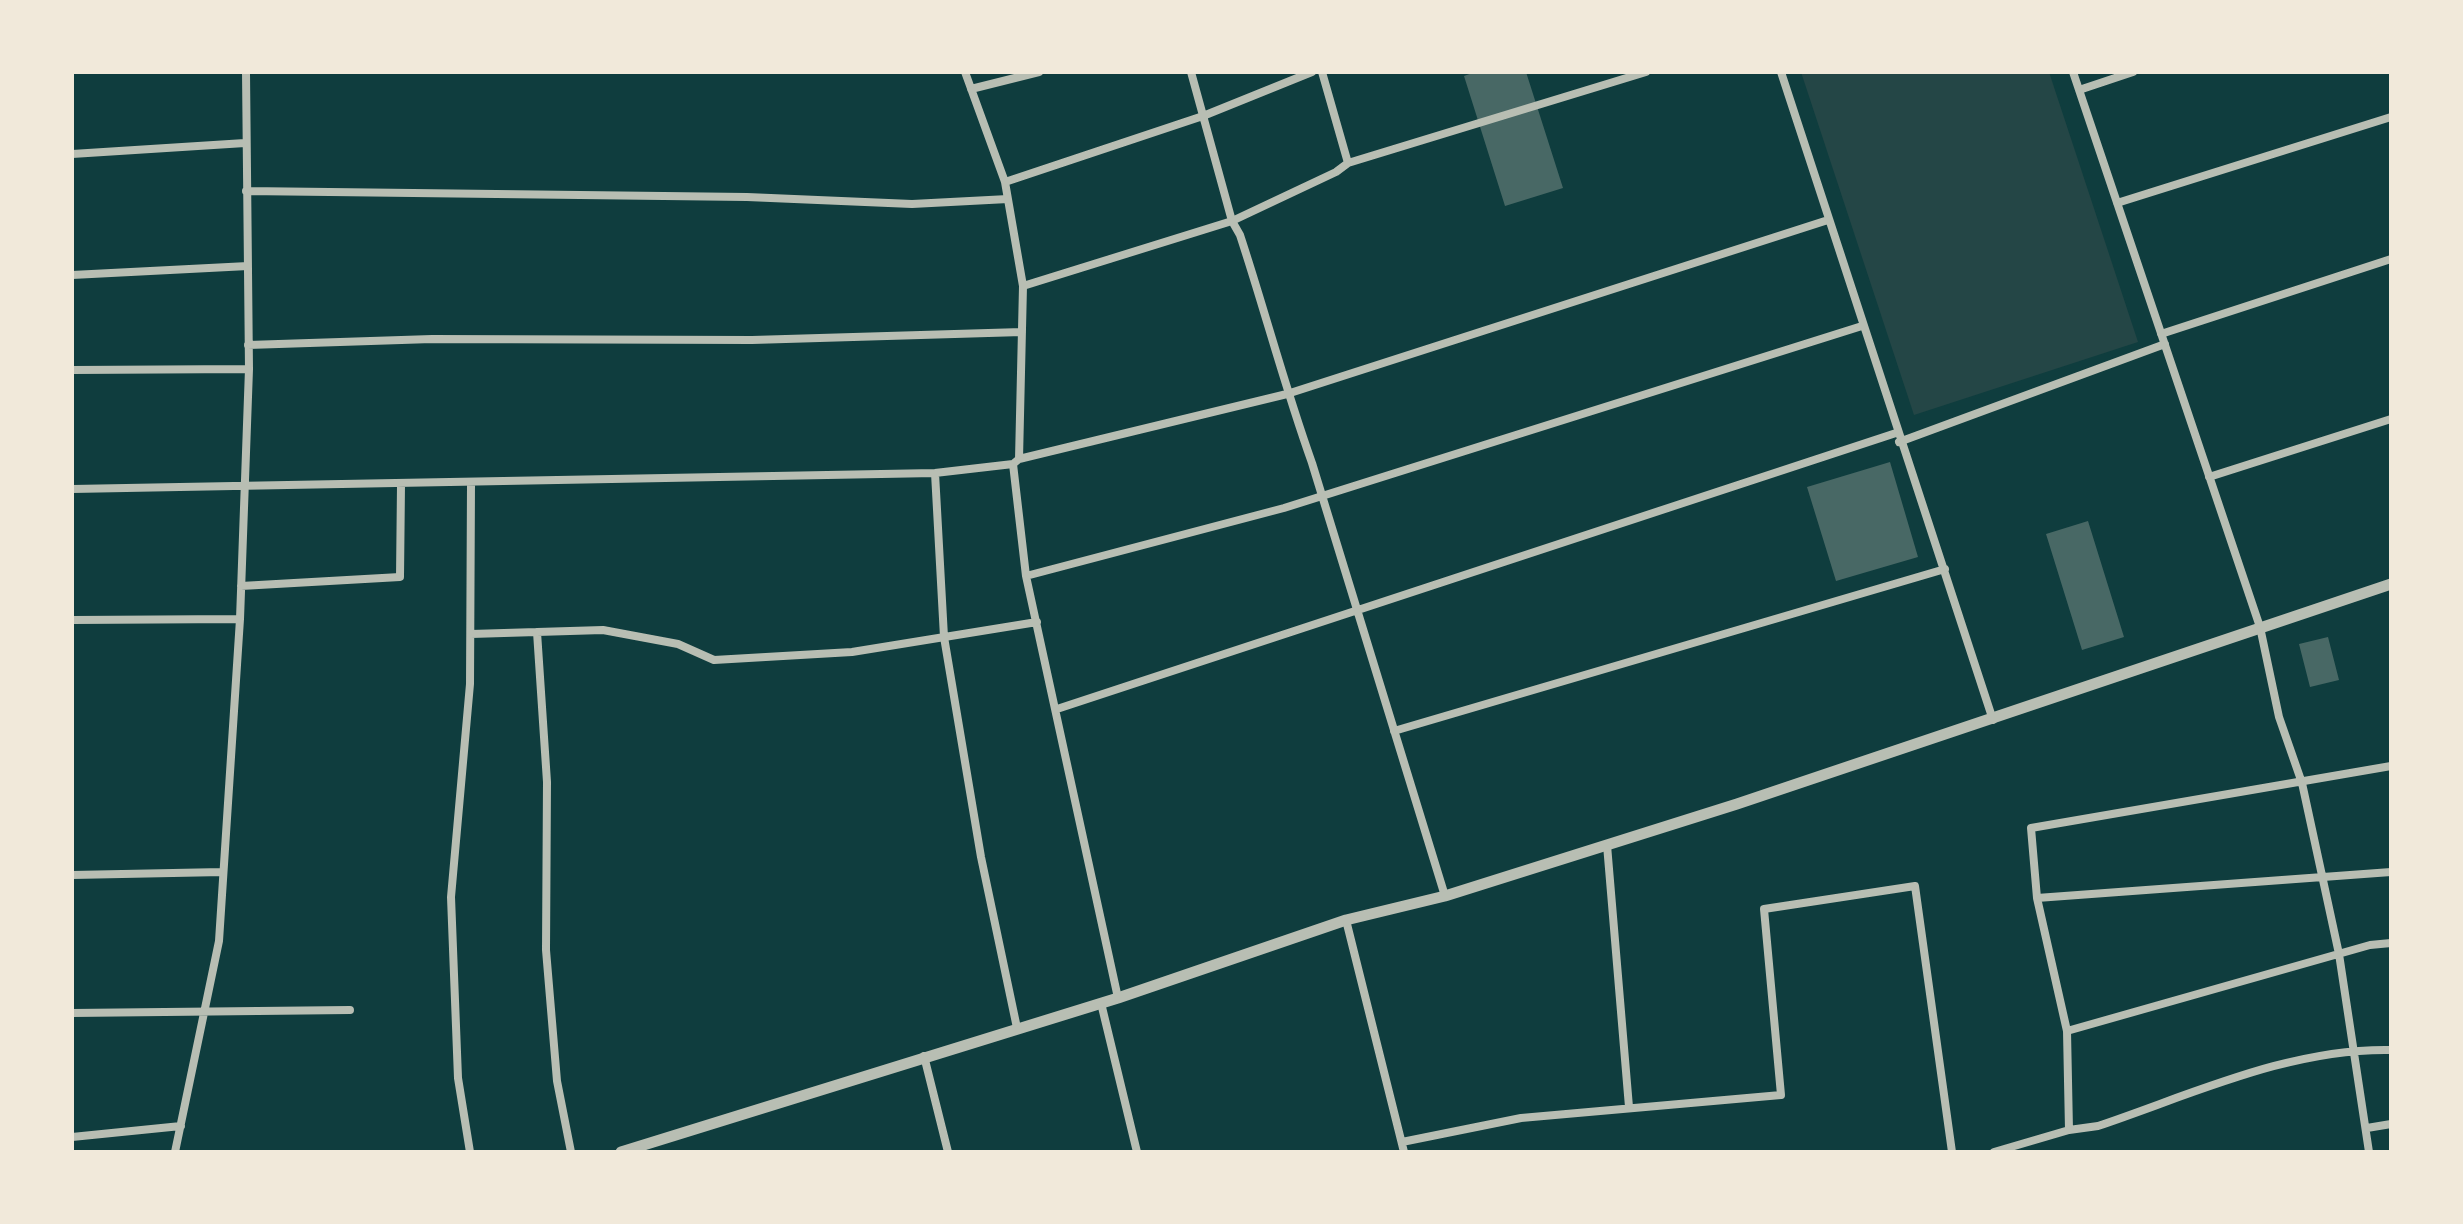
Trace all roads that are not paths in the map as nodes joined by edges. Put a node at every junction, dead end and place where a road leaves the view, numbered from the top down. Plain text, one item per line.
1 (246, 72) edge
2 (965, 72) edge
3 (1039, 72) edge
4 (1191, 72) edge
5 (1312, 72) edge
6 (1322, 72) edge
7 (1646, 72) edge
8 (1781, 72) edge
9 (2073, 72) edge
10 (2133, 72) edge
11 (971, 89) junction
12 (2079, 90) junction
13 (1203, 116) junction
14 (2391, 117) edge
15 (245, 143) junction
16 (72, 154) edge
17 (1348, 163) junction
18 (1005, 182) junction
19 (246, 191) junction
20 (1008, 199) junction
21 (2117, 203) junction
22 (1828, 220) junction
23 (1232, 221) junction
24 (2391, 259) edge
25 (248, 266) junction
26 (72, 275) edge
27 (1023, 286) junction
28 (1862, 326) junction
29 (1022, 332) junction
30 (2161, 334) junction
31 (2165, 344) junction
32 (248, 345) junction
33 (249, 369) junction
34 (72, 370) edge
35 (1287, 394) junction
36 (2391, 419) edge
37 (1898, 437) junction
38 (1016, 462) junction
39 (935, 473) junction
40 (2209, 477) junction
41 (471, 484) junction
42 (401, 485) junction
43 (244, 487) junction
44 (72, 489) edge
45 (1322, 495) junction
46 (1945, 569) junction
47 (1026, 576) junction
48 (2391, 584) edge
49 (241, 586) junction
50 (1358, 612) junction
51 (240, 619) junction
52 (72, 620) edge
53 (1037, 622) junction
54 (2260, 627) junction
55 (537, 632) junction
56 (471, 634) junction
57 (944, 637) junction
58 (1057, 709) junction
59 (1993, 720) junction
60 (1394, 731) junction
61 (2391, 766) edge
62 (2302, 783) junction
63 (1607, 845) junction
64 (223, 872) junction
65 (2391, 872) edge
66 (72, 875) edge
67 (2323, 878) junction
68 (1445, 896) junction
69 (2037, 898) junction
70 (1346, 920) junction
71 (2391, 943) edge
72 (2339, 954) junction
73 (1118, 998) junction
74 (1101, 1003) junction
75 (205, 1010) junction
76 (350, 1010) dead end
77 (72, 1013) edge
78 (1017, 1028) junction
79 (2067, 1031) junction
80 (2354, 1049) junction
81 (2391, 1050) edge
82 (924, 1056) junction
83 (1629, 1107) junction
84 (2391, 1124) edge
85 (181, 1126) junction
86 (2367, 1128) junction
87 (2069, 1130) junction
88 (72, 1137) edge
89 (1402, 1142) junction
90 (175, 1152) edge
91 (470, 1152) edge
92 (571, 1152) edge
93 (621, 1152) edge
94 (948, 1152) edge
95 (1137, 1152) edge
96 (1404, 1152) edge
97 (1952, 1152) edge
98 (1994, 1152) edge
99 (2369, 1152) edge

1 - 15 street
2 - 11 street
3 - 11 street
4 - 13 street
5 - 13 street
6 - 17 street
7 - 17 street
8 - 22 street
9 - 12 street
10 - 12 street
11 - 18 street
12 - 21 street
13 - 18 street
13 - 23 street
14 - 21 street
15 - 16 street
15 - 19 street
17 - 23 street
18 - 20 street
19 - 20 street
19 - 25 street
20 - 27 street
21 - 30 street
22 - 28 street
22 - 35 street
23 - 27 street
23 - 35 street
24 - 30 street
25 - 26 street
25 - 32 street
27 - 29 street
28 - 37 street
28 - 45 street
29 - 32 street
29 - 38 street
30 - 31 street
31 - 37 street
31 - 40 street
32 - 33 street
33 - 34 street
33 - 43 street
35 - 38 street
35 - 45 street
36 - 40 street
37 - 46 street
37 - 50 street
38 - 39 street
38 - 47 street
39 - 41 street
39 - 57 street
40 - 54 street
41 - 42 street
41 - 56 street
42 - 43 street
42 - 49 street
43 - 44 street
43 - 49 street
45 - 47 street
45 - 50 street
46 - 59 street
46 - 60 street
47 - 53 street
48 - 54 street
49 - 51 street
50 - 58 street
50 - 60 street
51 - 52 street
51 - 64 street
53 - 57 street
53 - 58 street
54 - 59 street
54 - 62 street
55 - 56 street
55 - 57 street
55 - 92 street
56 - 91 street
57 - 78 street
58 - 73 street
59 - 63 street
60 - 68 street
61 - 62 street
62 - 67 street
62 - 69 street
63 - 68 street
63 - 83 street
64 - 66 street
64 - 75 street
65 - 67 street
67 - 69 street
67 - 72 street
68 - 70 street
69 - 79 street
70 - 73 street
70 - 89 street
71 - 72 street
72 - 79 street
72 - 80 street
73 - 74 street
74 - 78 street
74 - 95 street
75 - 76 street
75 - 77 street
75 - 85 street
78 - 82 street
79 - 87 street
80 - 81 street
80 - 86 street
80 - 87 street
82 - 93 street
82 - 94 street
83 - 89 street
83 - 97 street
84 - 86 street
85 - 88 street
85 - 90 street
86 - 99 street
87 - 98 street
89 - 96 street

